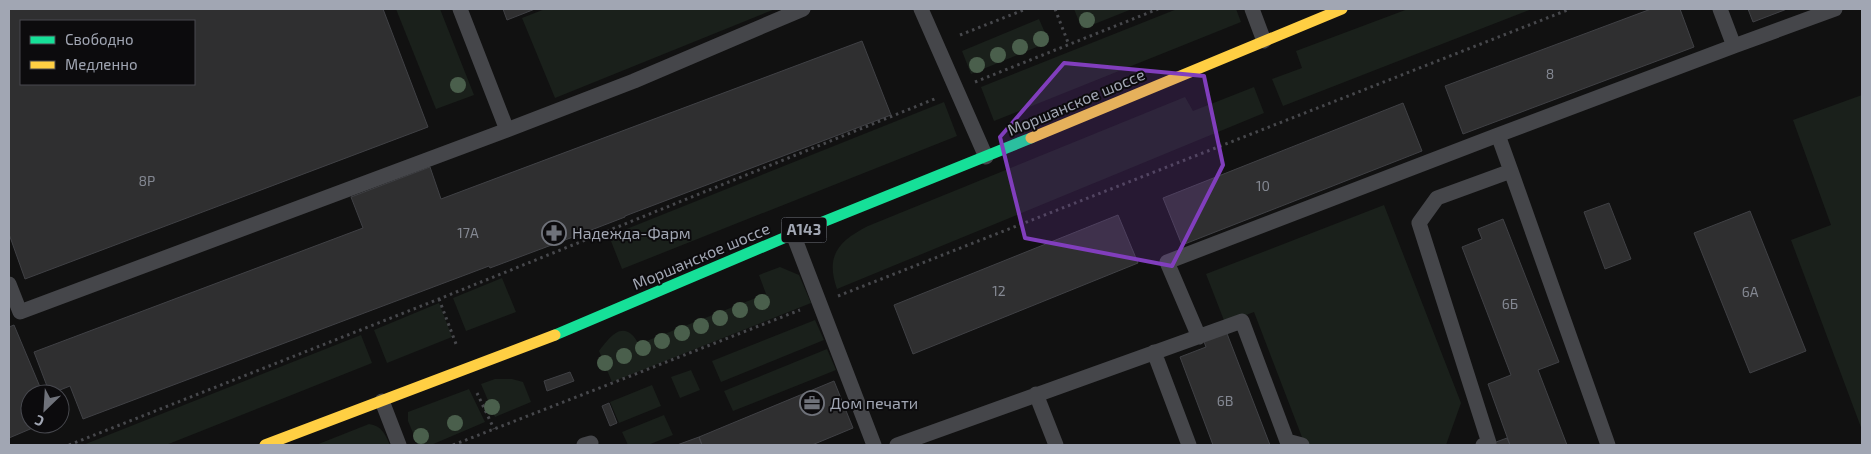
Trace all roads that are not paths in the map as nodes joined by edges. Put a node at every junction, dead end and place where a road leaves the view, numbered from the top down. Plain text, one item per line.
1 (460, 9) edge
2 (803, 9) edge
3 (921, 9) edge
4 (1252, 9) edge
5 (1342, 9) edge
6 (1720, 9) edge
7 (1835, 9) edge
8 (1264, 41) junction
9 (1734, 46) junction
10 (507, 130) junction
11 (1498, 135) junction
12 (986, 157) junction
13 (1511, 171) junction
14 (793, 234) junction
15 (9, 284) edge
16 (1199, 337) junction
17 (1154, 352) junction
18 (1036, 394) junction
19 (382, 401) junction
20 (265, 445) edge
21 (399, 445) edge
22 (874, 445) edge
23 (897, 445) edge
24 (1056, 445) edge
25 (1189, 445) edge
26 (1302, 445) edge
27 (1483, 445) edge
28 (1608, 445) edge

1 - 10 lane
2 - 10 lane
3 - 12 lane
4 - 8 lane
5 - 8 main road, Моршанское шоссе / А143
6 - 9 lane
7 - 9 lane
8 - 12 main road, Моршанское шоссе / А143
9 - 11 lane
10 - 15 lane
11 - 13 lane
11 - 16 lane
12 - 14 main road, Моршанское шоссе / А143
13 - 27 lane
13 - 28 lane
14 - 19 main road, Моршанское шоссе / А143
14 - 22 lane
16 - 17 lane
16 - 26 lane
17 - 18 lane
17 - 25 lane
18 - 23 lane
18 - 24 lane
19 - 20 main road, Моршанское шоссе / А143
19 - 21 lane

